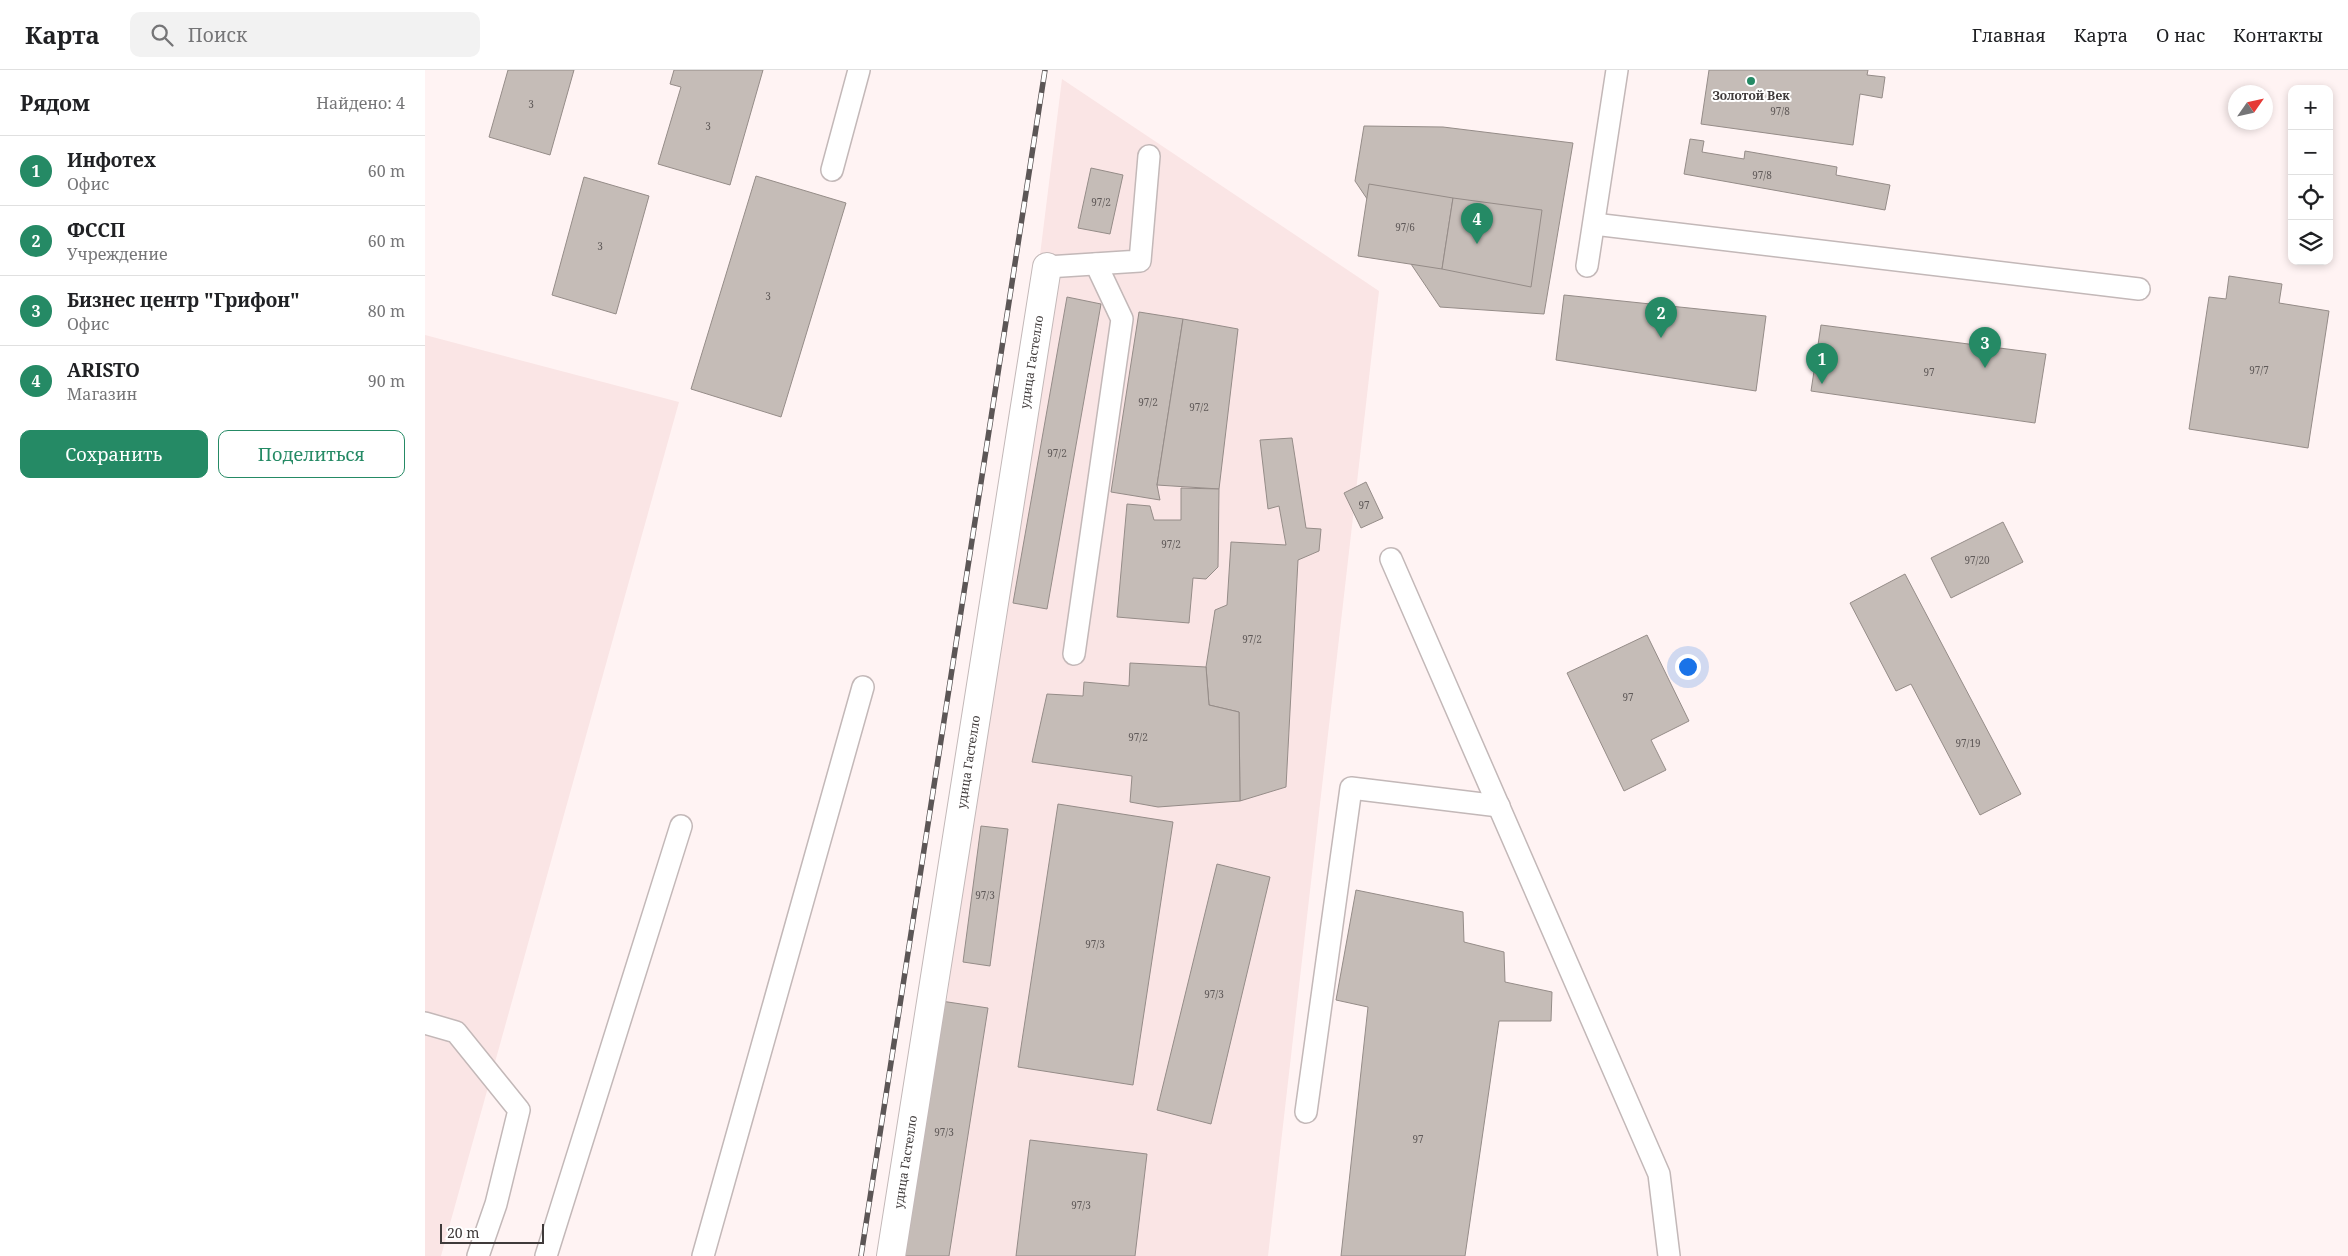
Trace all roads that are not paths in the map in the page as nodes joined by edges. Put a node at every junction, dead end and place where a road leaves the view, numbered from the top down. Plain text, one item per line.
1 (859, 70) edge
2 (1617, 70) edge
3 (1149, 156) dead end
4 (832, 170) dead end
5 (1594, 224) junction
6 (1096, 264) junction
7 (1587, 266) dead end
8 (1047, 267) joint
9 (2139, 289) dead end
10 (1391, 559) dead end
11 (1075, 654) dead end
12 (863, 687) dead end
13 (1499, 806) junction
14 (681, 826) dead end
15 (425, 1023) edge
16 (1306, 1112) dead end
17 (478, 1256) edge
18 (546, 1256) edge
19 (703, 1256) edge
20 (891, 1256) edge
21 (1669, 1256) edge

1 - 4 lane
2 - 5 lane
3 - 6 lane
5 - 7 lane
5 - 9 lane
6 - 8 lane
6 - 11 lane
8 - 20 street, удица Гастелло
10 - 13 lane
12 - 19 lane
13 - 16 lane
13 - 21 lane
14 - 18 lane
15 - 17 lane

